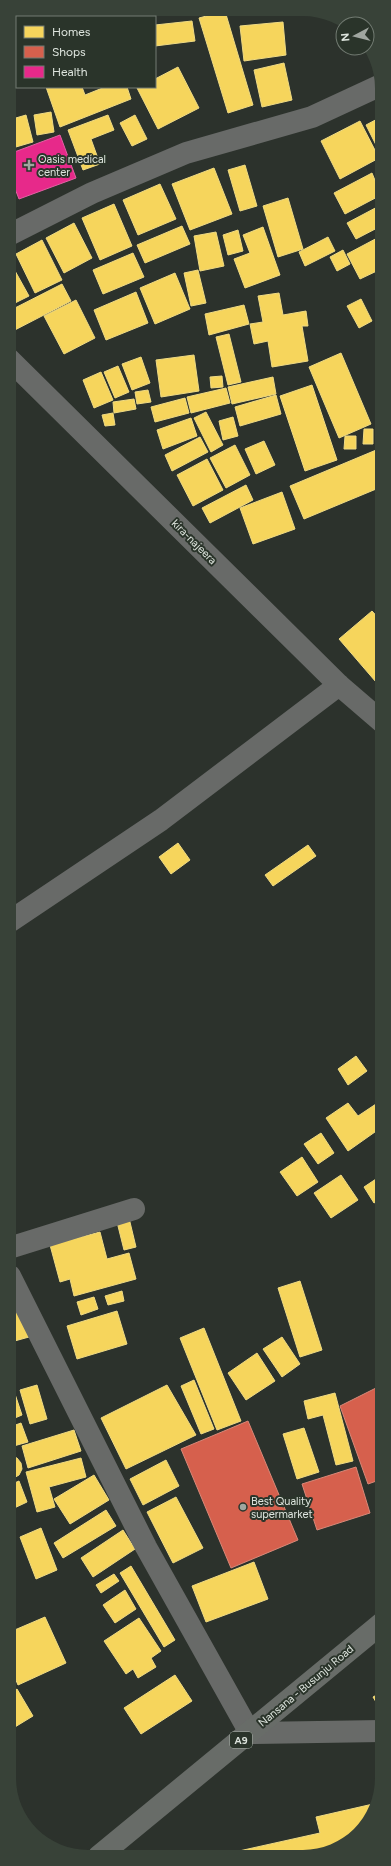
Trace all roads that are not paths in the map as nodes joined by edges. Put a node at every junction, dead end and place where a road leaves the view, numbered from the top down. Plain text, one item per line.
1 (375, 88) edge
2 (16, 232) edge
3 (16, 366) edge
4 (339, 685) junction
5 (375, 716) edge
6 (16, 917) edge
7 (134, 1209) dead end
8 (16, 1246) edge
9 (16, 1288) edge
10 (375, 1629) edge
11 (375, 1731) edge
12 (250, 1733) junction
13 (106, 1850) edge

1 - 2 street
3 - 4 street, kira-najeera
4 - 5 street, kira-najeera
4 - 6 street
7 - 8 street
9 - 12 street
10 - 12 main road, Nansana - Busunju Road / A9
11 - 12 street
12 - 13 main road, Nansana - Busunju Road / A9

